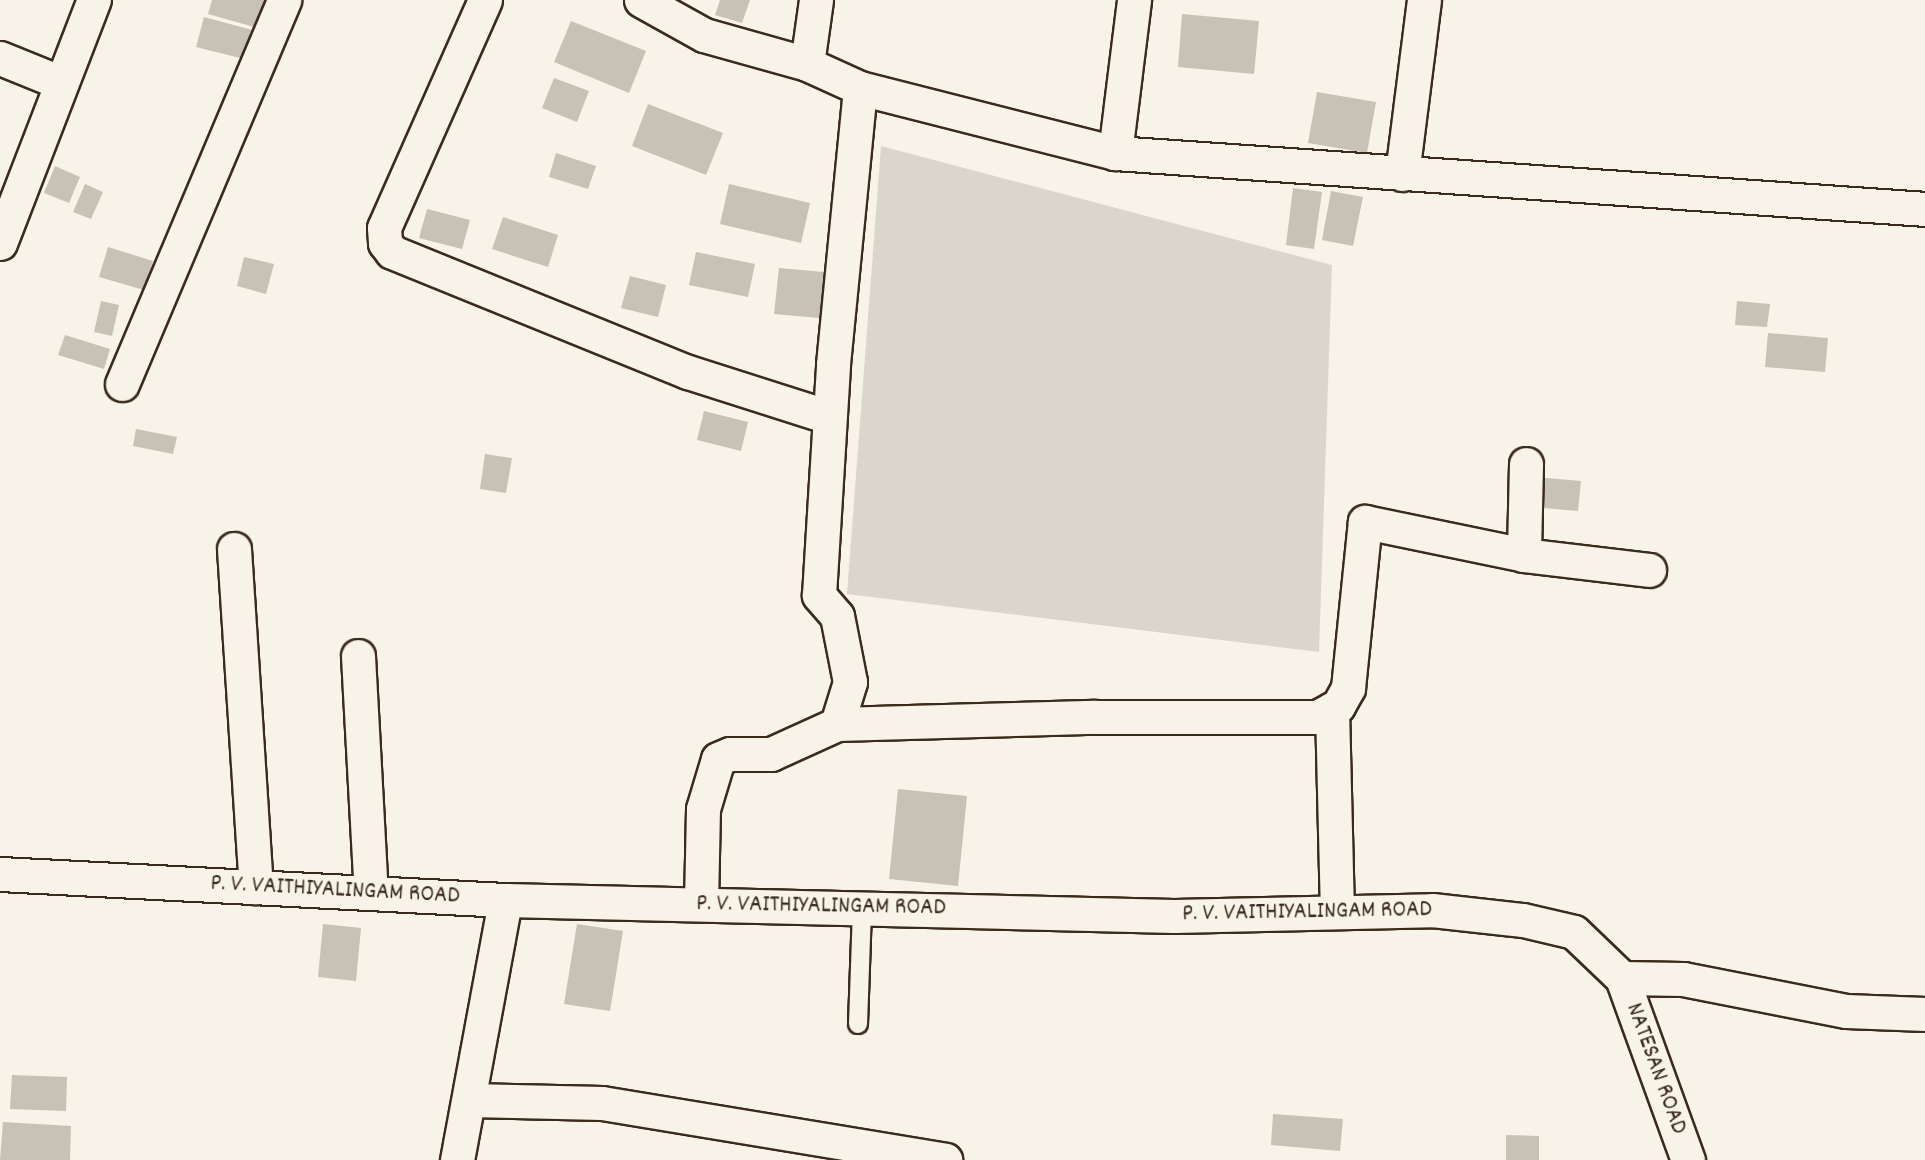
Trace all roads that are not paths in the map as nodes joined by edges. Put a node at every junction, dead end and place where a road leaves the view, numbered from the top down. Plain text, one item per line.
1 (94, 0) edge
2 (284, 0) edge
3 (485, 0) edge
4 (641, 0) edge
5 (816, 0) edge
6 (1134, 0) edge
7 (1424, 0) edge
8 (0, 57) edge
9 (807, 64) junction
10 (59, 82) junction
11 (860, 88) junction
12 (1115, 153) junction
13 (1402, 174) junction
14 (1925, 209) edge
15 (0, 243) edge
16 (122, 384) dead end
17 (829, 417) junction
18 (1526, 464) dead end
19 (234, 549) dead end
20 (1524, 555) junction
21 (1649, 570) dead end
22 (358, 656) dead end
23 (1332, 710) junction
24 (837, 724) junction
25 (0, 874) edge
26 (256, 887) junction
27 (371, 893) junction
28 (505, 900) junction
29 (701, 904) junction
30 (862, 907) junction
31 (1337, 912) junction
32 (1622, 978) junction
33 (1925, 1014) edge
34 (858, 1024) dead end
35 (469, 1100) junction
36 (457, 1160) edge
37 (945, 1160) edge
38 (1688, 1160) edge

1 - 10 street
2 - 16 street
3 - 17 street
4 - 9 street
5 - 9 street
6 - 12 street
7 - 13 street
8 - 10 street
9 - 11 street
10 - 15 street
11 - 12 street
11 - 17 street
12 - 13 street
13 - 14 street
17 - 24 street
18 - 20 street
19 - 26 street
20 - 21 street
20 - 23 street
22 - 27 street
23 - 24 street
23 - 31 street
24 - 29 street
25 - 26 street, P. V. VAITHIYALINGAM ROAD
26 - 27 street, P. V. VAITHIYALINGAM ROAD
27 - 28 street, P. V. VAITHIYALINGAM ROAD
28 - 29 street, P. V. VAITHIYALINGAM ROAD
28 - 35 street
29 - 30 street, P. V. VAITHIYALINGAM ROAD
30 - 31 street, P. V. VAITHIYALINGAM ROAD
30 - 34 lane
31 - 32 street, P. V. VAITHIYALINGAM ROAD
32 - 33 street
32 - 38 street, NATESAN ROAD
35 - 36 street
35 - 37 street

